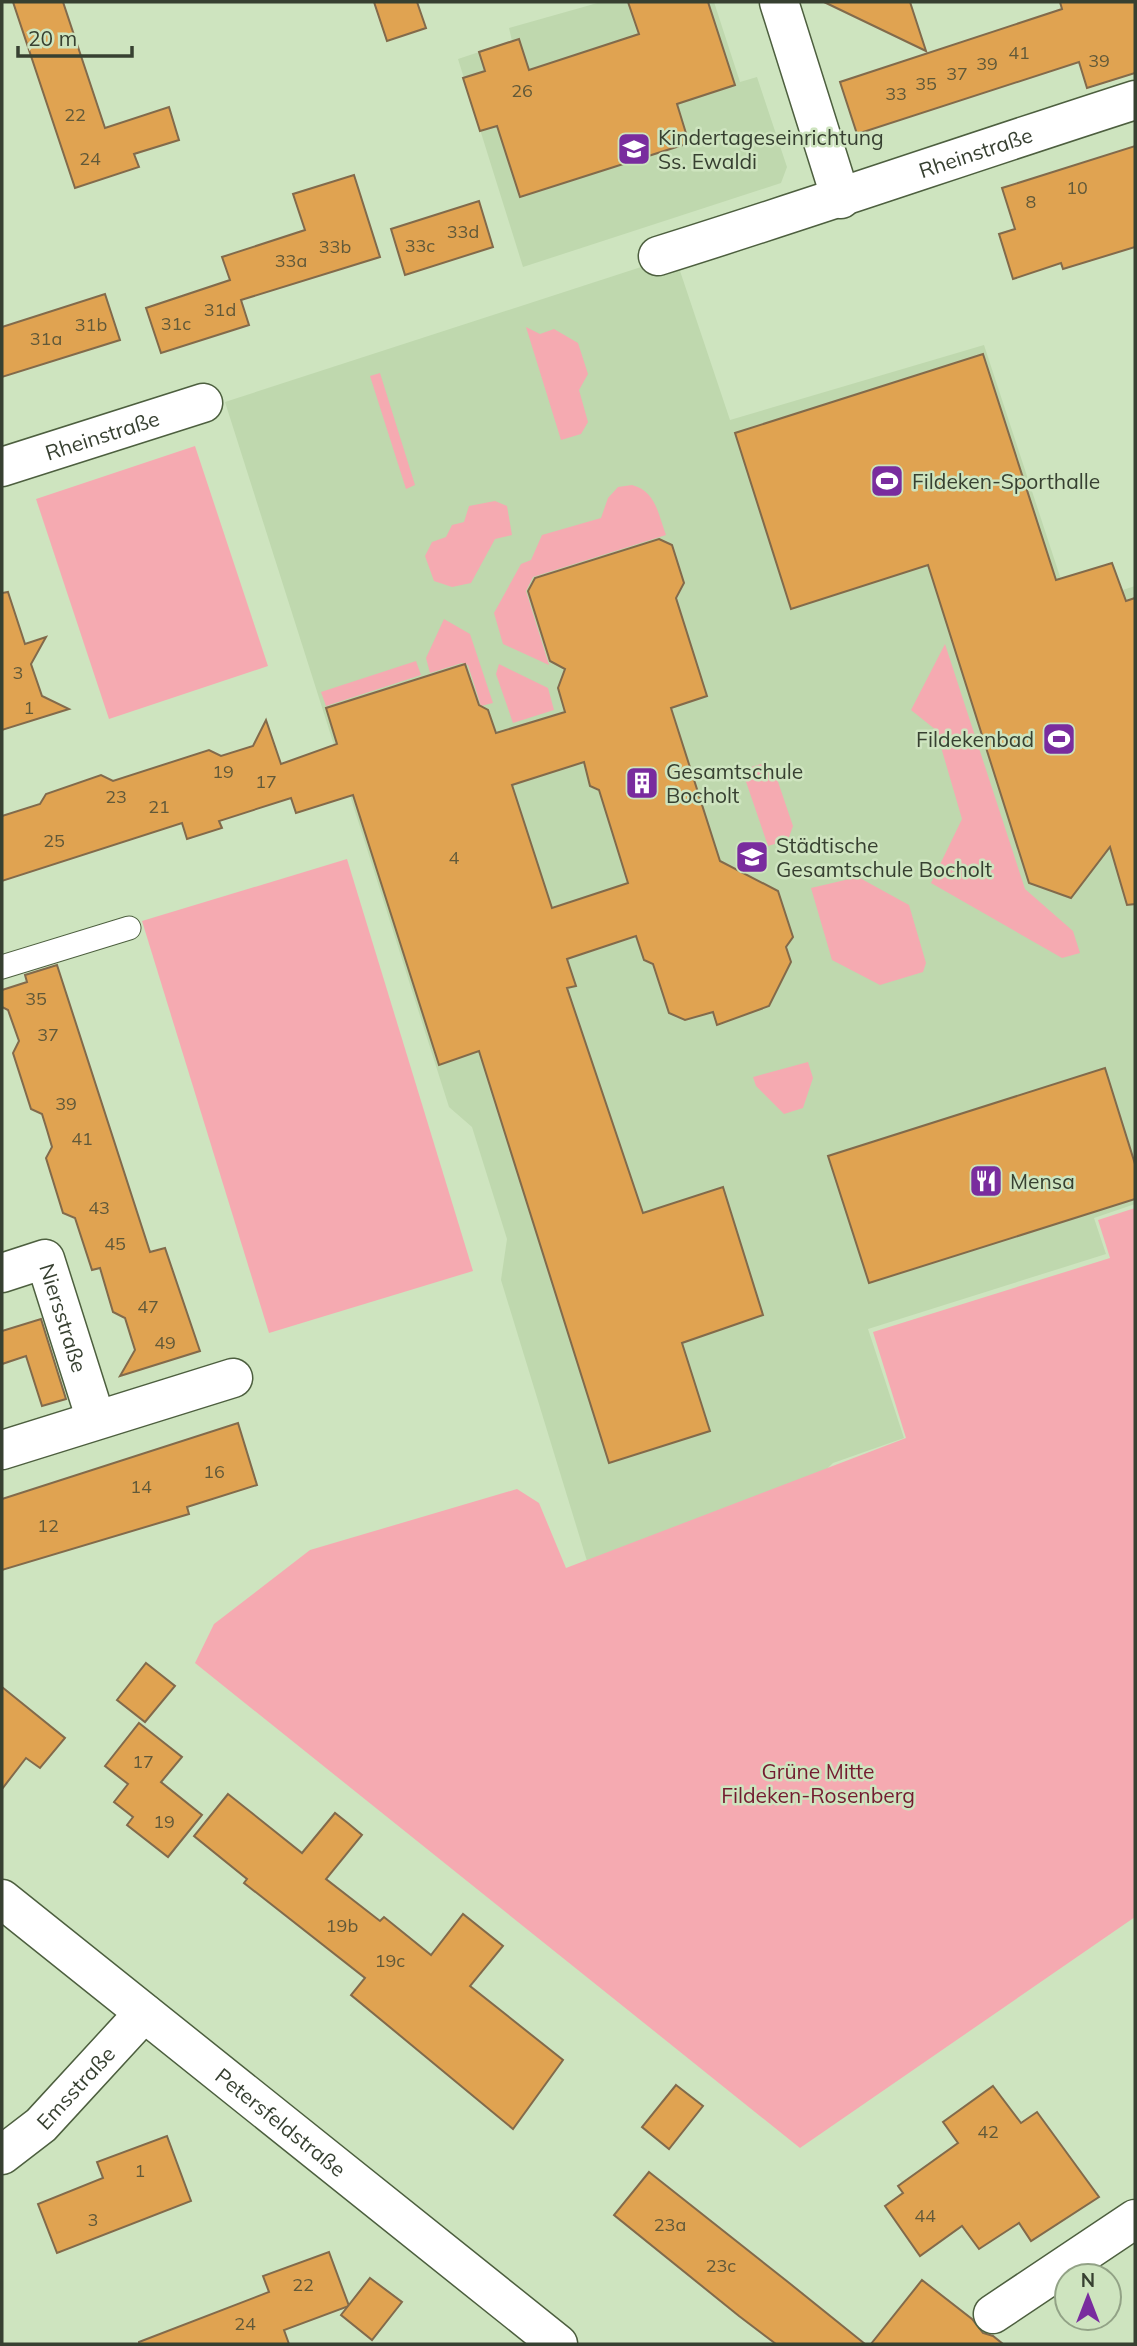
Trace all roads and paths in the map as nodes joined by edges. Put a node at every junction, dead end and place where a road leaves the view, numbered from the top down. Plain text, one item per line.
1 (779, 2) edge
2 (1135, 100) edge
3 (841, 199) junction
4 (658, 256) dead end
5 (203, 403) dead end
6 (2, 467) edge
7 (129, 928) dead end
8 (2, 968) edge
9 (2, 1273) edge
10 (233, 1378) dead end
11 (96, 1420) junction
12 (2, 1450) edge
13 (2, 1899) edge
14 (144, 2013) junction
15 (2, 2155) edge
16 (1135, 2219) edge
17 (993, 2314) dead end
18 (558, 2344) edge

1 - 3 street
2 - 3 street, Rheinstraße
3 - 4 street, Rheinstraße
5 - 6 street, Rheinstraße
7 - 8 lane
9 - 11 street, Niersstraße
10 - 11 street
11 - 12 street
13 - 14 street, Petersfeldstraße
14 - 15 street, Emsstraße
14 - 18 street, Petersfeldstraße
16 - 17 street

